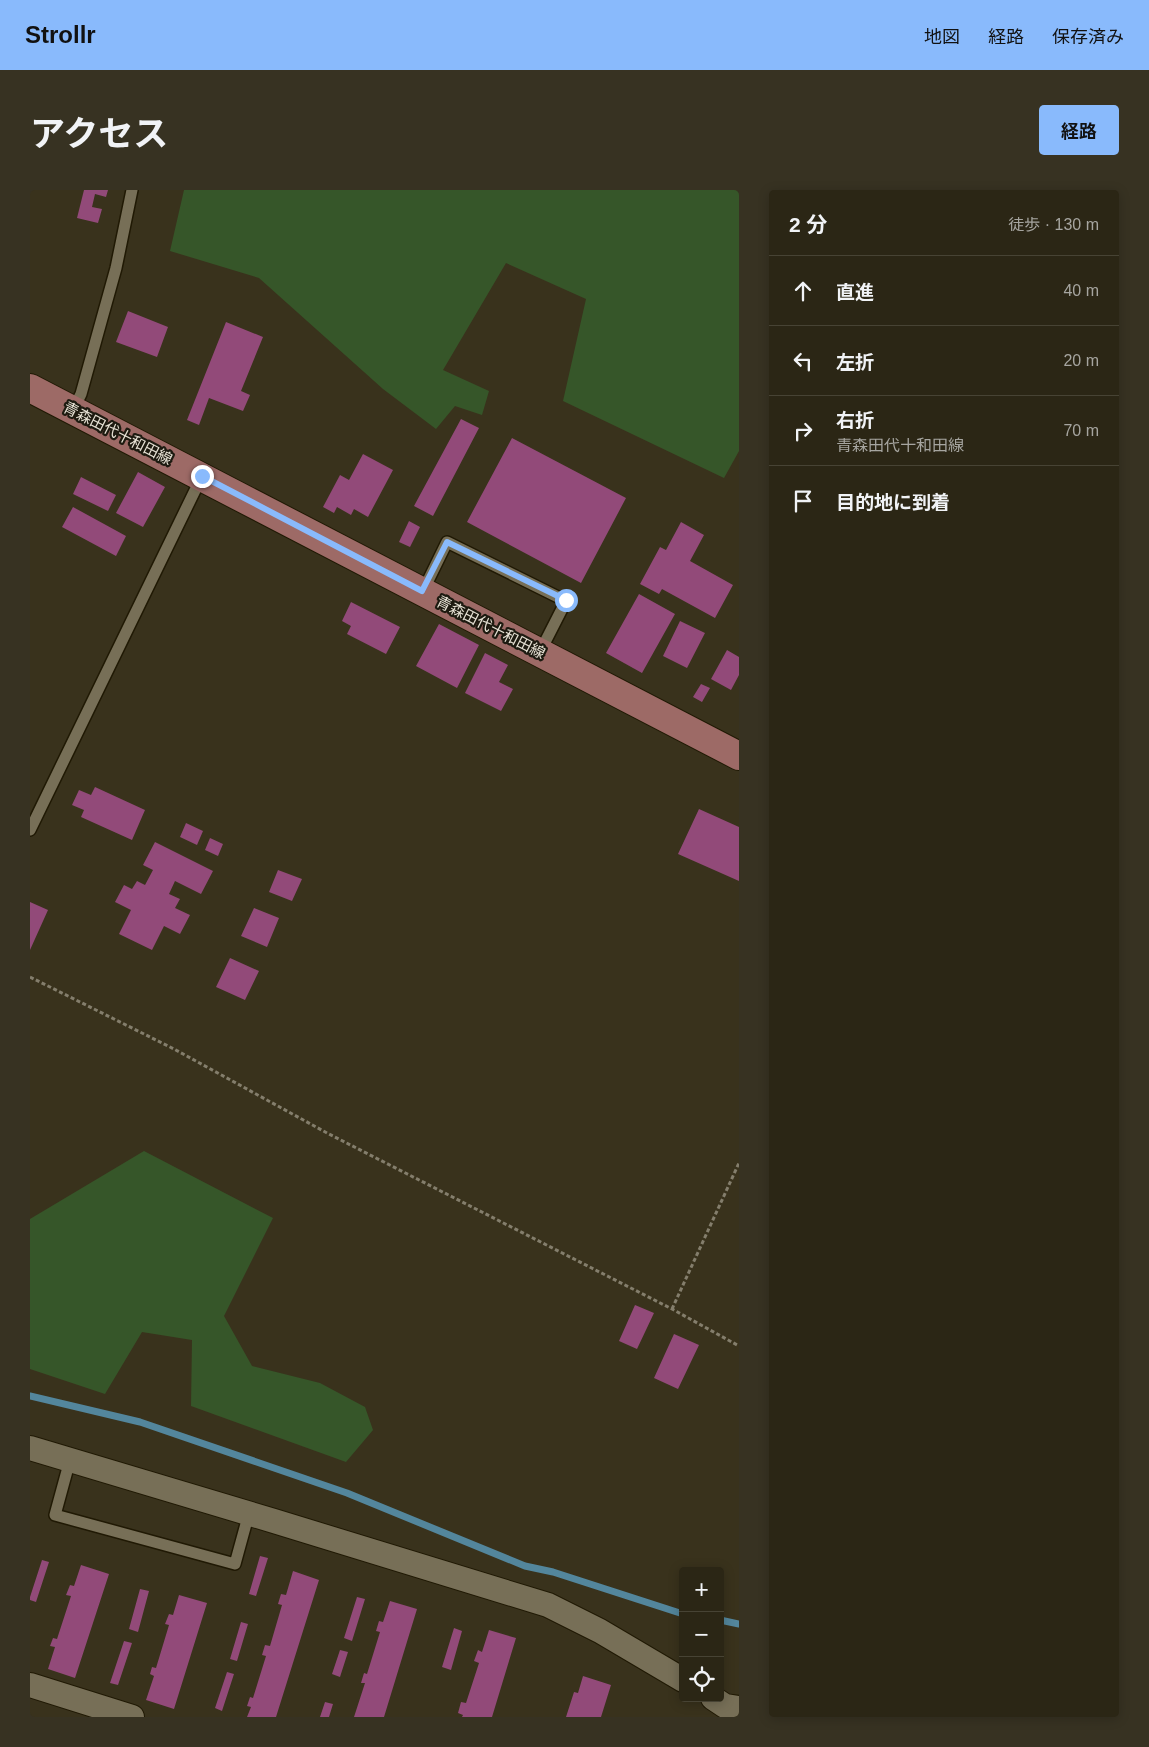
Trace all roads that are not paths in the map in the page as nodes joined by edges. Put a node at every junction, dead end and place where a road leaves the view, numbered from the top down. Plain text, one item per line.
1 (132, 190) edge
2 (30, 388) edge
3 (72, 410) junction
4 (202, 476) junction
5 (422, 591) junction
6 (540, 652) junction
7 (739, 756) edge
8 (30, 830) edge
9 (30, 1448) edge
10 (70, 1460) junction
11 (248, 1513) junction
12 (679, 1678) edge
13 (30, 1685) edge
14 (132, 1717) edge

1 - 3 lane
2 - 3 main road, 青森田代十和田線
3 - 4 main road, 青森田代十和田線
4 - 5 main road, 青森田代十和田線
4 - 8 lane
5 - 6 main road, 青森田代十和田線
5 - 6 lane
6 - 7 main road, 青森田代十和田線
9 - 10 street
10 - 11 street
10 - 11 lane
11 - 12 street
13 - 14 street

